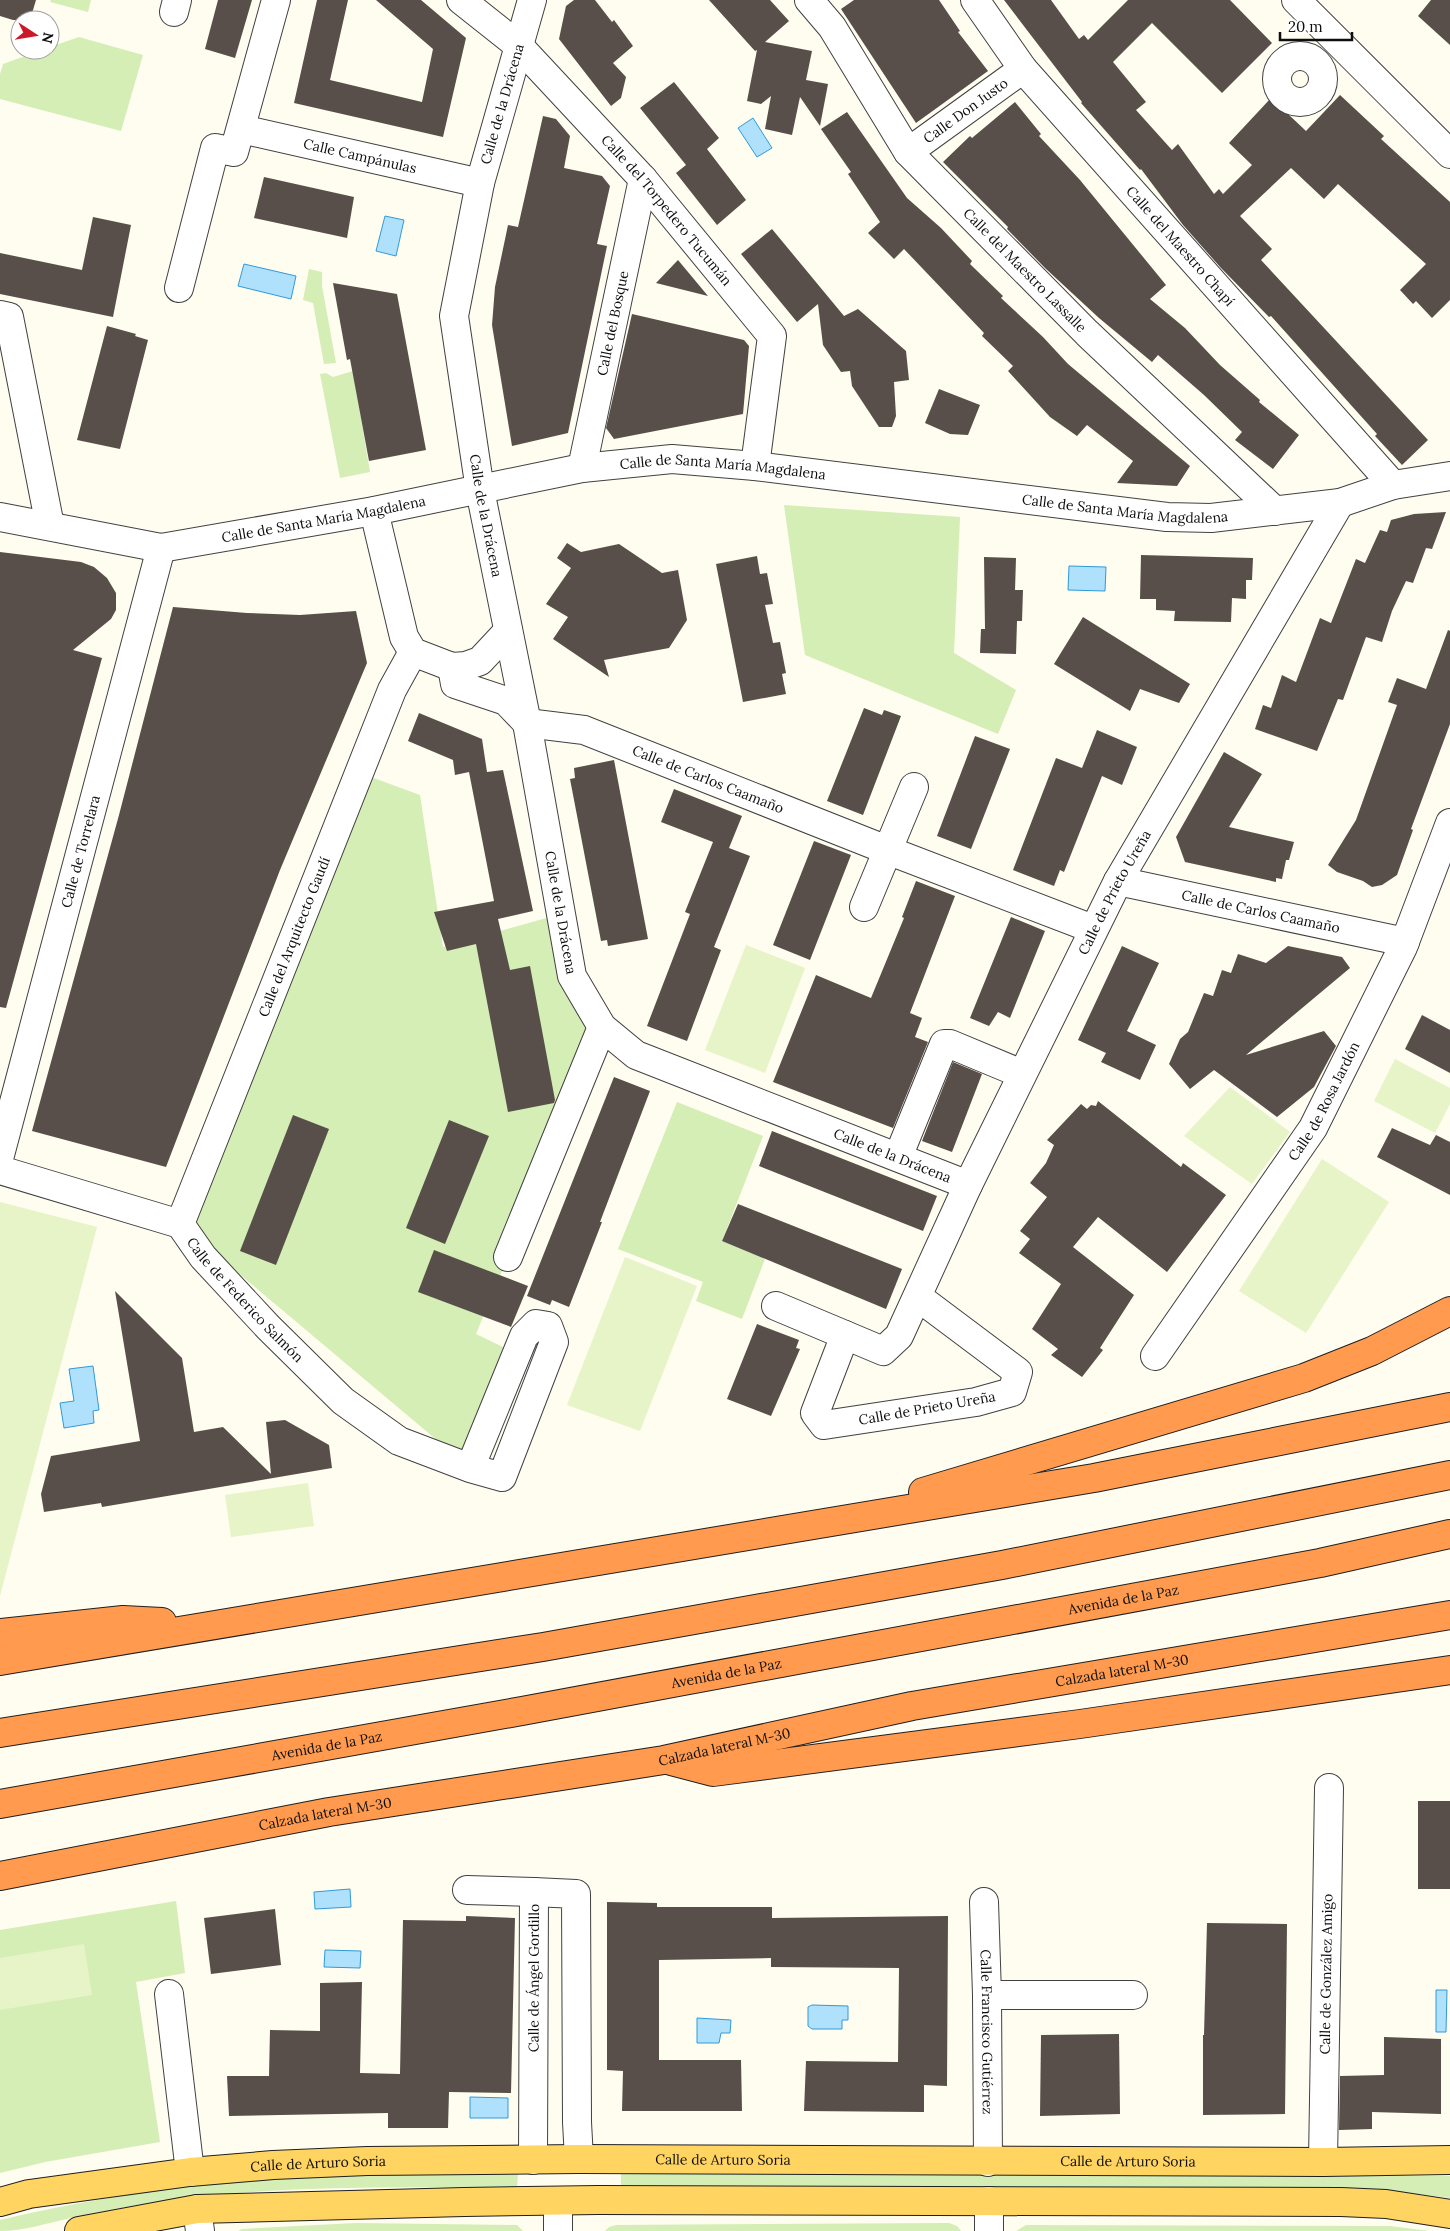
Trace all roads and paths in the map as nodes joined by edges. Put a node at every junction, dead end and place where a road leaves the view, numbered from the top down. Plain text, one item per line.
1 (276, 0) edge
2 (461, 0) edge
3 (532, 0) edge
4 (809, 0) edge
5 (975, 0) edge
6 (1298, 1) edge
7 (1332, 37) junction
8 (519, 46) junction
9 (1312, 59) dead end
10 (1023, 69) junction
11 (241, 128) junction
12 (908, 152) junction
13 (1450, 154) edge
14 (643, 179) junction
15 (480, 183) junction
16 (179, 288) dead end
17 (0, 315) edge
18 (755, 466) junction
19 (582, 468) junction
20 (1450, 476) edge
21 (1393, 485) junction
22 (480, 490) junction
23 (1340, 503) junction
24 (1275, 510) junction
25 (374, 511) junction
26 (0, 517) edge
27 (50, 526) junction
28 (161, 548) junction
29 (508, 631) junction
30 (414, 652) junction
31 (452, 668) junction
32 (527, 723) junction
33 (914, 787) dead end
34 (1450, 823) edge
35 (887, 850) junction
36 (1118, 881) junction
37 (864, 907) dead end
38 (1093, 929) junction
39 (1404, 943) junction
40 (602, 1027) junction
41 (1022, 1074) junction
42 (0, 1155) edge
43 (898, 1158) junction
44 (0, 1170) edge
45 (968, 1185) junction
46 (180, 1224) junction
47 (508, 1257) dead end
48 (918, 1297) junction
49 (776, 1306) dead end
50 (1450, 1311) edge
51 (845, 1335) junction
52 (1155, 1356) dead end
53 (1450, 1407) edge
54 (470, 1468) junction
55 (1450, 1475) edge
56 (804, 1527) junction
57 (1450, 1534) edge
58 (1450, 1615) edge
59 (216, 1625) junction
60 (0, 1633) edge
61 (0, 1660) edge
62 (1450, 1670) edge
63 (0, 1733) edge
64 (664, 1760) junction
65 (1329, 1788) dead end
66 (0, 1804) edge
67 (0, 1876) edge
68 (467, 1890) dead end
69 (534, 1892) junction
70 (984, 1902) dead end
71 (169, 1994) dead end
72 (988, 1995) junction
73 (1133, 1995) dead end
74 (579, 2159) junction
75 (533, 2160) junction
76 (1450, 2160) edge
77 (988, 2162) junction
78 (1323, 2162) junction
79 (190, 2172) junction
80 (558, 2201) junction
81 (989, 2201) junction
82 (0, 2202) edge
83 (1450, 2214) edge
84 (199, 2220) edge
85 (79, 2231) edge
86 (558, 2231) edge
87 (989, 2231) edge

1 - 11 street
2 - 8 street, Calle del Torpedero Tucumán
3 - 8 street, Calle de la Drácena
4 - 12 street, Calle del Maestro Lassalle
5 - 10 street, Calle del Maestro Chapí
6 - 7 street
7 - 9 street
7 - 13 street
8 - 14 street, Calle del Torpedero Tucumán
8 - 15 street, Calle de la Drácena
10 - 12 street, Calle Don Justo
10 - 21 street, Calle del Maestro Chapí
11 - 15 street, Calle Campánulas
11 - 16 street
12 - 24 street, Calle del Maestro Lassalle
14 - 18 street, Calle del Torpedero Tucumán
14 - 19 street, Calle del Bosque
15 - 22 street, Calle de la Drácena
17 - 27 street
18 - 19 street, Calle de Santa María Magdalena
18 - 24 street, Calle de Santa María Magdalena
19 - 22 street, Calle de Santa María Magdalena
20 - 21 street, Calle de Santa María Magdalena
21 - 23 street, Calle de Santa María Magdalena
22 - 25 street, Calle de Santa María Magdalena
22 - 29 street, Calle de la Drácena
23 - 24 street, Calle de Santa María Magdalena
23 - 36 street, Calle de Prieto Ureña
25 - 28 street, Calle de Santa María Magdalena
25 - 30 street
26 - 27 street, Calle de Santa María Magdalena
27 - 28 street, Calle de Santa María Magdalena
28 - 42 street, Calle de Torrelara
29 - 31 street
29 - 32 street, Calle de la Drácena
30 - 31 street
30 - 46 street, Calle del Arquitecto Gaudí
31 - 32 street
32 - 35 street, Calle de Carlos Caamaño
32 - 40 street, Calle de la Drácena
33 - 35 street
34 - 39 street, Calle de Rosa Jardón
35 - 37 street
35 - 38 street, Calle de Carlos Caamaño
36 - 38 street, Calle de Prieto Ureña
36 - 39 street, Calle de Carlos Caamaño
38 - 41 street, Calle de Prieto Ureña
39 - 52 street, Calle de Rosa Jardón
40 - 43 street, Calle de la Drácena
40 - 47 street
41 - 43 street
41 - 45 street, Calle de Prieto Ureña
43 - 45 street, Calle de la Drácena
44 - 46 street, Calle de Federico Salmón
45 - 48 street, Calle de Prieto Ureña
46 - 54 street, Calle de Federico Salmón
48 - 51 street, Calle de Prieto Ureña
48 - 51 street, Calle de Prieto Ureña
49 - 51 street, Calle de Prieto Ureña
50 - 56 highway
53 - 56 highway
54 - 54 street, Calle de Federico Salmón
55 - 63 highway
56 - 59 highway
57 - 66 highway, Avenida de la Paz
58 - 64 highway, Calzada lateral M-30
59 - 60 highway
59 - 61 highway
62 - 64 highway
64 - 67 highway, Calzada lateral M-30
65 - 78 street, Calle de González Amigo
68 - 69 street
69 - 74 street, Calle de Ángel Gordillo
69 - 75 street, Calle de Ángel Gordillo
70 - 72 street, Calle Francisco Gutiérrez
71 - 79 street
72 - 73 street
72 - 77 street, Calle Francisco Gutiérrez
74 - 75 main road, Calle de Arturo Soria
74 - 77 main road, Calle de Arturo Soria
75 - 79 main road, Calle de Arturo Soria
76 - 78 main road, Calle de Arturo Soria
77 - 78 main road, Calle de Arturo Soria
79 - 82 main road, Calle de Arturo Soria
80 - 81 main road
80 - 84 main road
80 - 86 street
81 - 83 main road
81 - 87 street
84 - 85 main road

